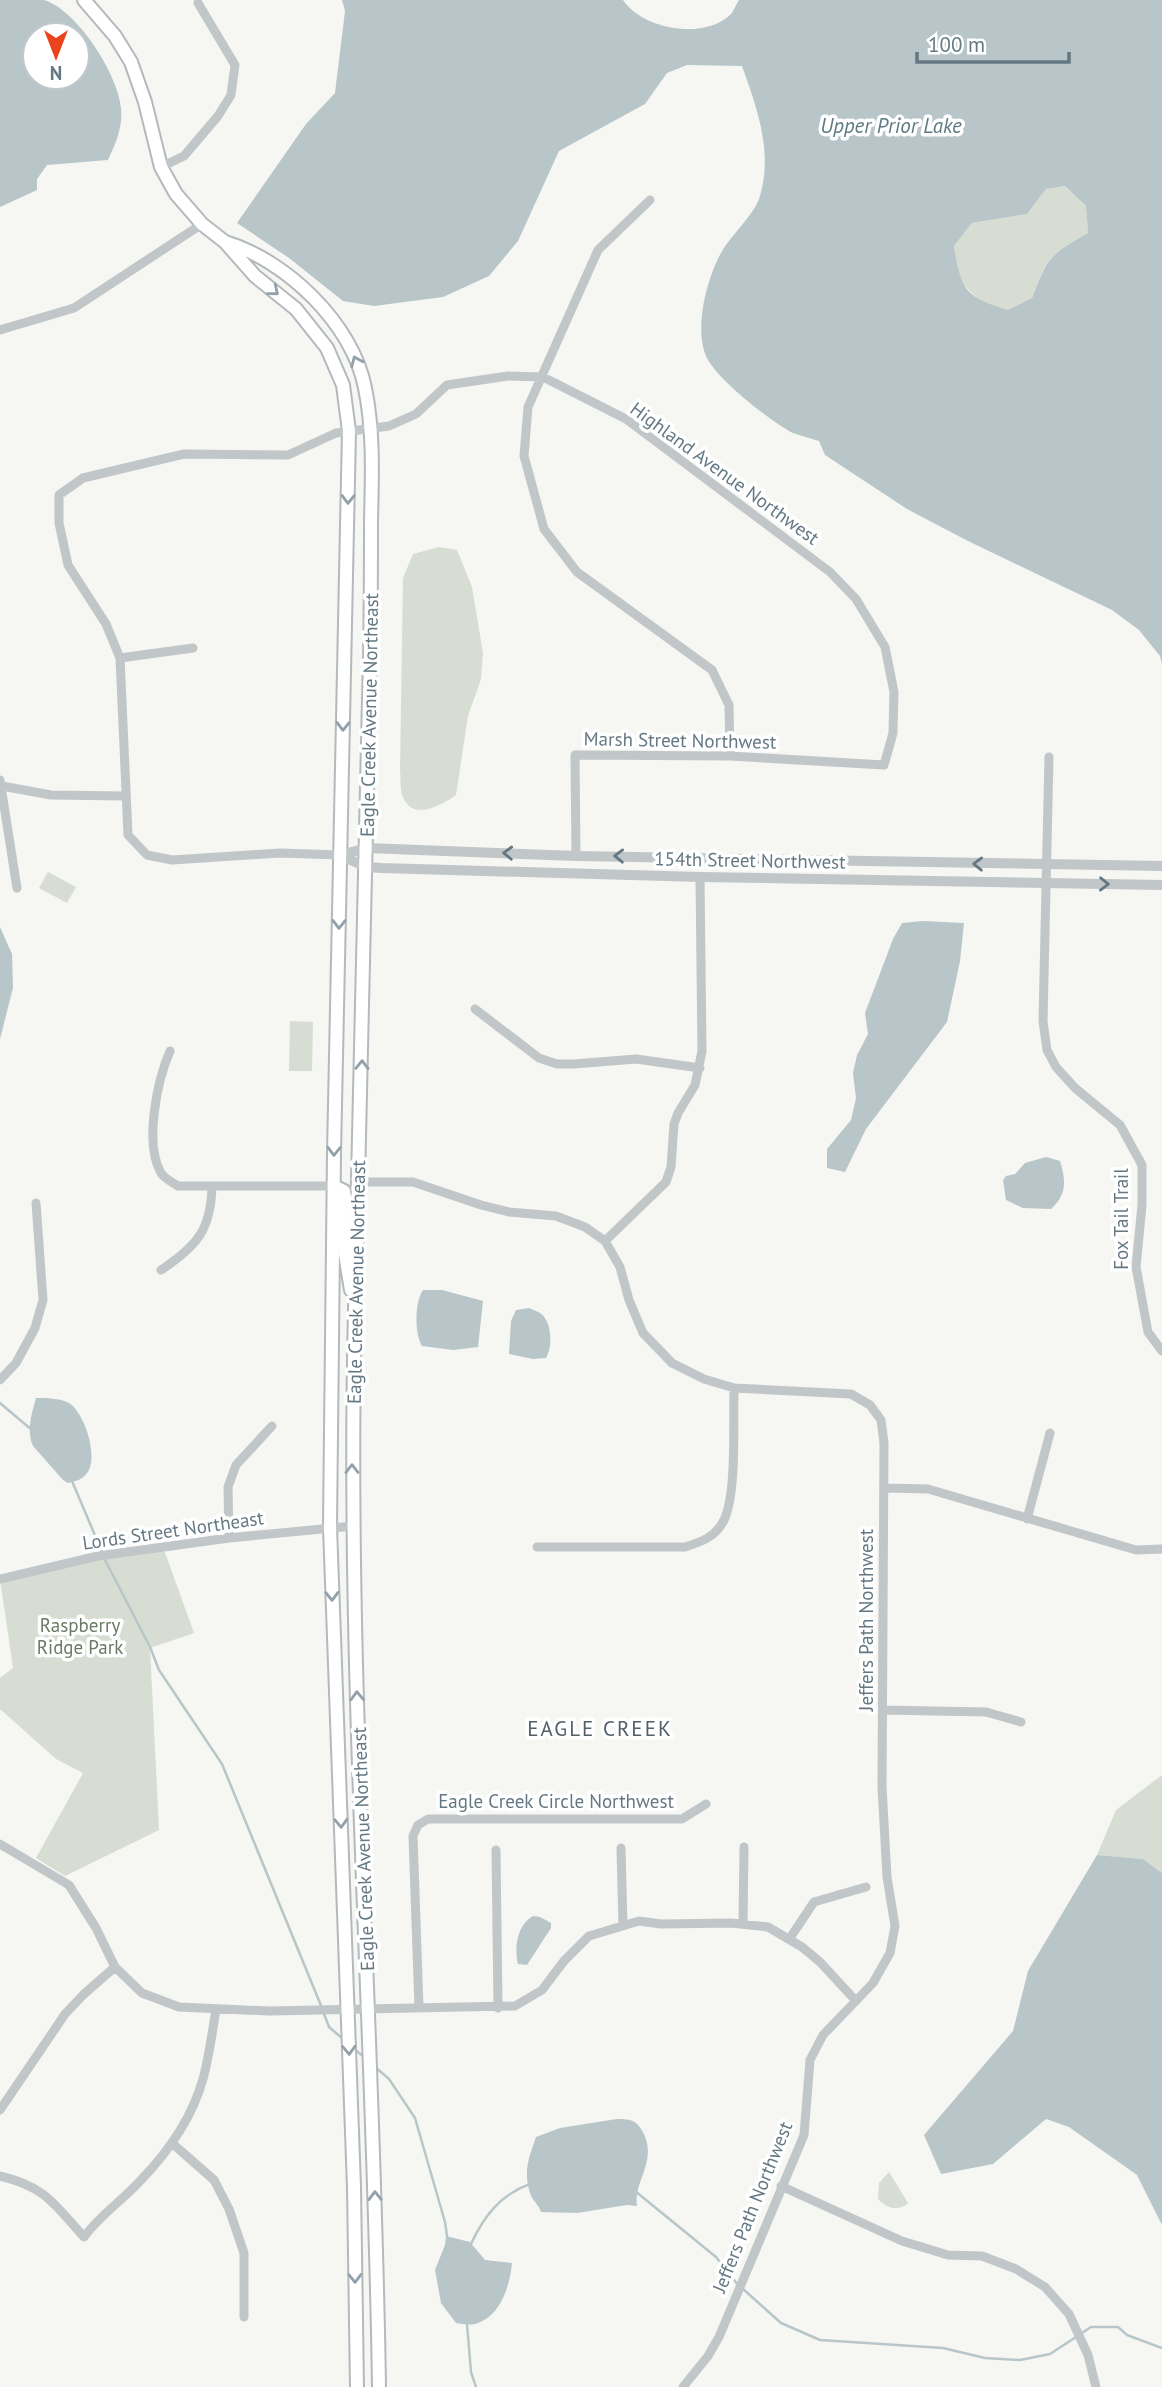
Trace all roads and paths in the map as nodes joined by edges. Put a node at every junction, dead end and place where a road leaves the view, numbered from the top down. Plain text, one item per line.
1 (84, 0) edge
2 (198, 3) dead end
3 (161, 167) junction
4 (650, 200) dead end
5 (202, 224) junction
6 (225, 243) junction
7 (0, 330) edge
8 (542, 377) junction
9 (360, 429) junction
10 (193, 648) dead end
11 (120, 658) junction
12 (730, 756) junction
13 (1049, 757) dead end
14 (884, 765) joint
15 (1, 783) edge
16 (125, 796) junction
17 (367, 848) junction
18 (340, 855) junction
19 (576, 856) junction
20 (1046, 865) junction
21 (1162, 866) edge
22 (366, 867) junction
23 (700, 877) junction
24 (1046, 883) junction
25 (1162, 885) edge
26 (17, 888) dead end
27 (475, 1009) dead end
28 (170, 1051) dead end
29 (700, 1068) junction
30 (359, 1182) junction
31 (212, 1186) junction
32 (334, 1186) junction
33 (36, 1203) dead end
34 (605, 1241) junction
35 (161, 1270) dead end
36 (355, 1307) junction
37 (1162, 1351) edge
38 (0, 1380) edge
39 (734, 1388) junction
40 (272, 1426) dead end
41 (1050, 1433) dead end
42 (884, 1488) junction
43 (1027, 1519) junction
44 (353, 1526) junction
45 (330, 1527) junction
46 (229, 1538) junction
47 (537, 1547) dead end
48 (1162, 1549) edge
49 (0, 1579) edge
50 (883, 1710) junction
51 (1021, 1723) dead end
52 (706, 1804) dead end
53 (0, 1844) edge
54 (744, 1847) dead end
55 (621, 1848) dead end
56 (496, 1850) dead end
57 (866, 1887) dead end
58 (743, 1924) junction
59 (623, 1926) junction
60 (790, 1938) junction
61 (115, 1968) junction
62 (856, 2001) junction
63 (419, 2008) junction
64 (498, 2008) junction
65 (348, 2009) junction
66 (369, 2009) junction
67 (216, 2010) junction
68 (0, 2110) edge
69 (173, 2144) junction
70 (0, 2176) edge
71 (781, 2186) junction
72 (244, 2317) dead end
73 (357, 2387) edge
74 (379, 2387) edge
75 (683, 2387) edge
76 (1096, 2387) edge

1 - 3 main road, Eagle Creek Avenue Northeast
2 - 3 street
3 - 5 main road, Eagle Creek Avenue Northeast
4 - 8 street
5 - 6 main road, Eagle Creek Avenue Northeast
5 - 7 street
6 -> 9 main road, Eagle Creek Avenue Northeast
9 -> 6 main road, Eagle Creek Avenue Northeast
8 - 9 street, Highland Avenue Northwest
8 - 12 street
8 - 14 street, Highland Avenue Northwest
9 - 11 street, Highland Avenue Northwest
9 - 17 main road, Eagle Creek Avenue Northeast
9 -> 18 main road, Eagle Creek Avenue Northeast
10 - 11 street
11 - 16 street, 154th Street Northwest
12 - 14 street, Marsh Street Northwest
12 - 19 street, Marsh Street Northwest
13 - 20 street, Fox Tail Trail
15 - 16 street
15 - 26 street
16 - 18 street, 154th Street Northwest
17 - 18 street, 154th Street Northwest
19 -> 17 street, 154th Street Northwest
17 - 22 main road, Eagle Creek Avenue Northeast
18 - 22 street, 154th Street Northwest
18 -> 32 main road, Eagle Creek Avenue Northeast
20 -> 19 street, 154th Street Northwest
20 - 21 street, 154th Street Northwest
20 - 24 street, Fox Tail Trail
22 - 23 street, 154th Street Northwest
30 -> 22 main road, Eagle Creek Avenue Northeast
23 - 24 street, 154th Street Northwest
23 - 29 street
24 -> 25 street, 154th Street Northwest
24 - 37 street, Fox Tail Trail
27 - 29 street
28 - 31 street
29 - 34 street
30 - 34 street
30 - 36 main road, Eagle Creek Avenue Northeast
31 - 32 street
31 - 35 street
32 - 36 main road
32 - 45 main road, Eagle Creek Avenue Northeast
33 - 38 street
34 - 39 street, Jeffers Path Northwest
44 -> 36 main road, Eagle Creek Avenue Northeast
39 - 42 street, Jeffers Path Northwest
39 - 47 street
40 - 46 street
41 - 43 street
42 - 43 street
42 - 50 street, Jeffers Path Northwest
43 - 48 street
44 - 45 street, Lords Street Northeast
66 -> 44 main road, Eagle Creek Avenue Northeast
45 - 46 street, Lords Street Northeast
45 -> 65 main road, Eagle Creek Avenue Northeast
46 - 49 street, Lords Street Northeast
50 - 51 street
50 - 62 street, Jeffers Path Northwest
52 - 63 street, Eagle Creek Circle Northwest
53 - 61 street
54 - 58 street
55 - 59 street
56 - 64 street
57 - 60 street
58 - 59 street
58 - 60 street
59 - 64 street
60 - 62 street
61 - 67 street
61 - 68 street
62 - 71 street, Jeffers Path Northwest
63 - 64 street
63 - 66 street
65 - 66 street
65 - 67 street
65 -> 73 main road, Eagle Creek Avenue Northeast
74 -> 66 main road, Eagle Creek Avenue Northeast
67 - 69 street
69 - 70 street
69 - 72 street
71 - 75 street, Jeffers Path Northwest
71 - 76 street

